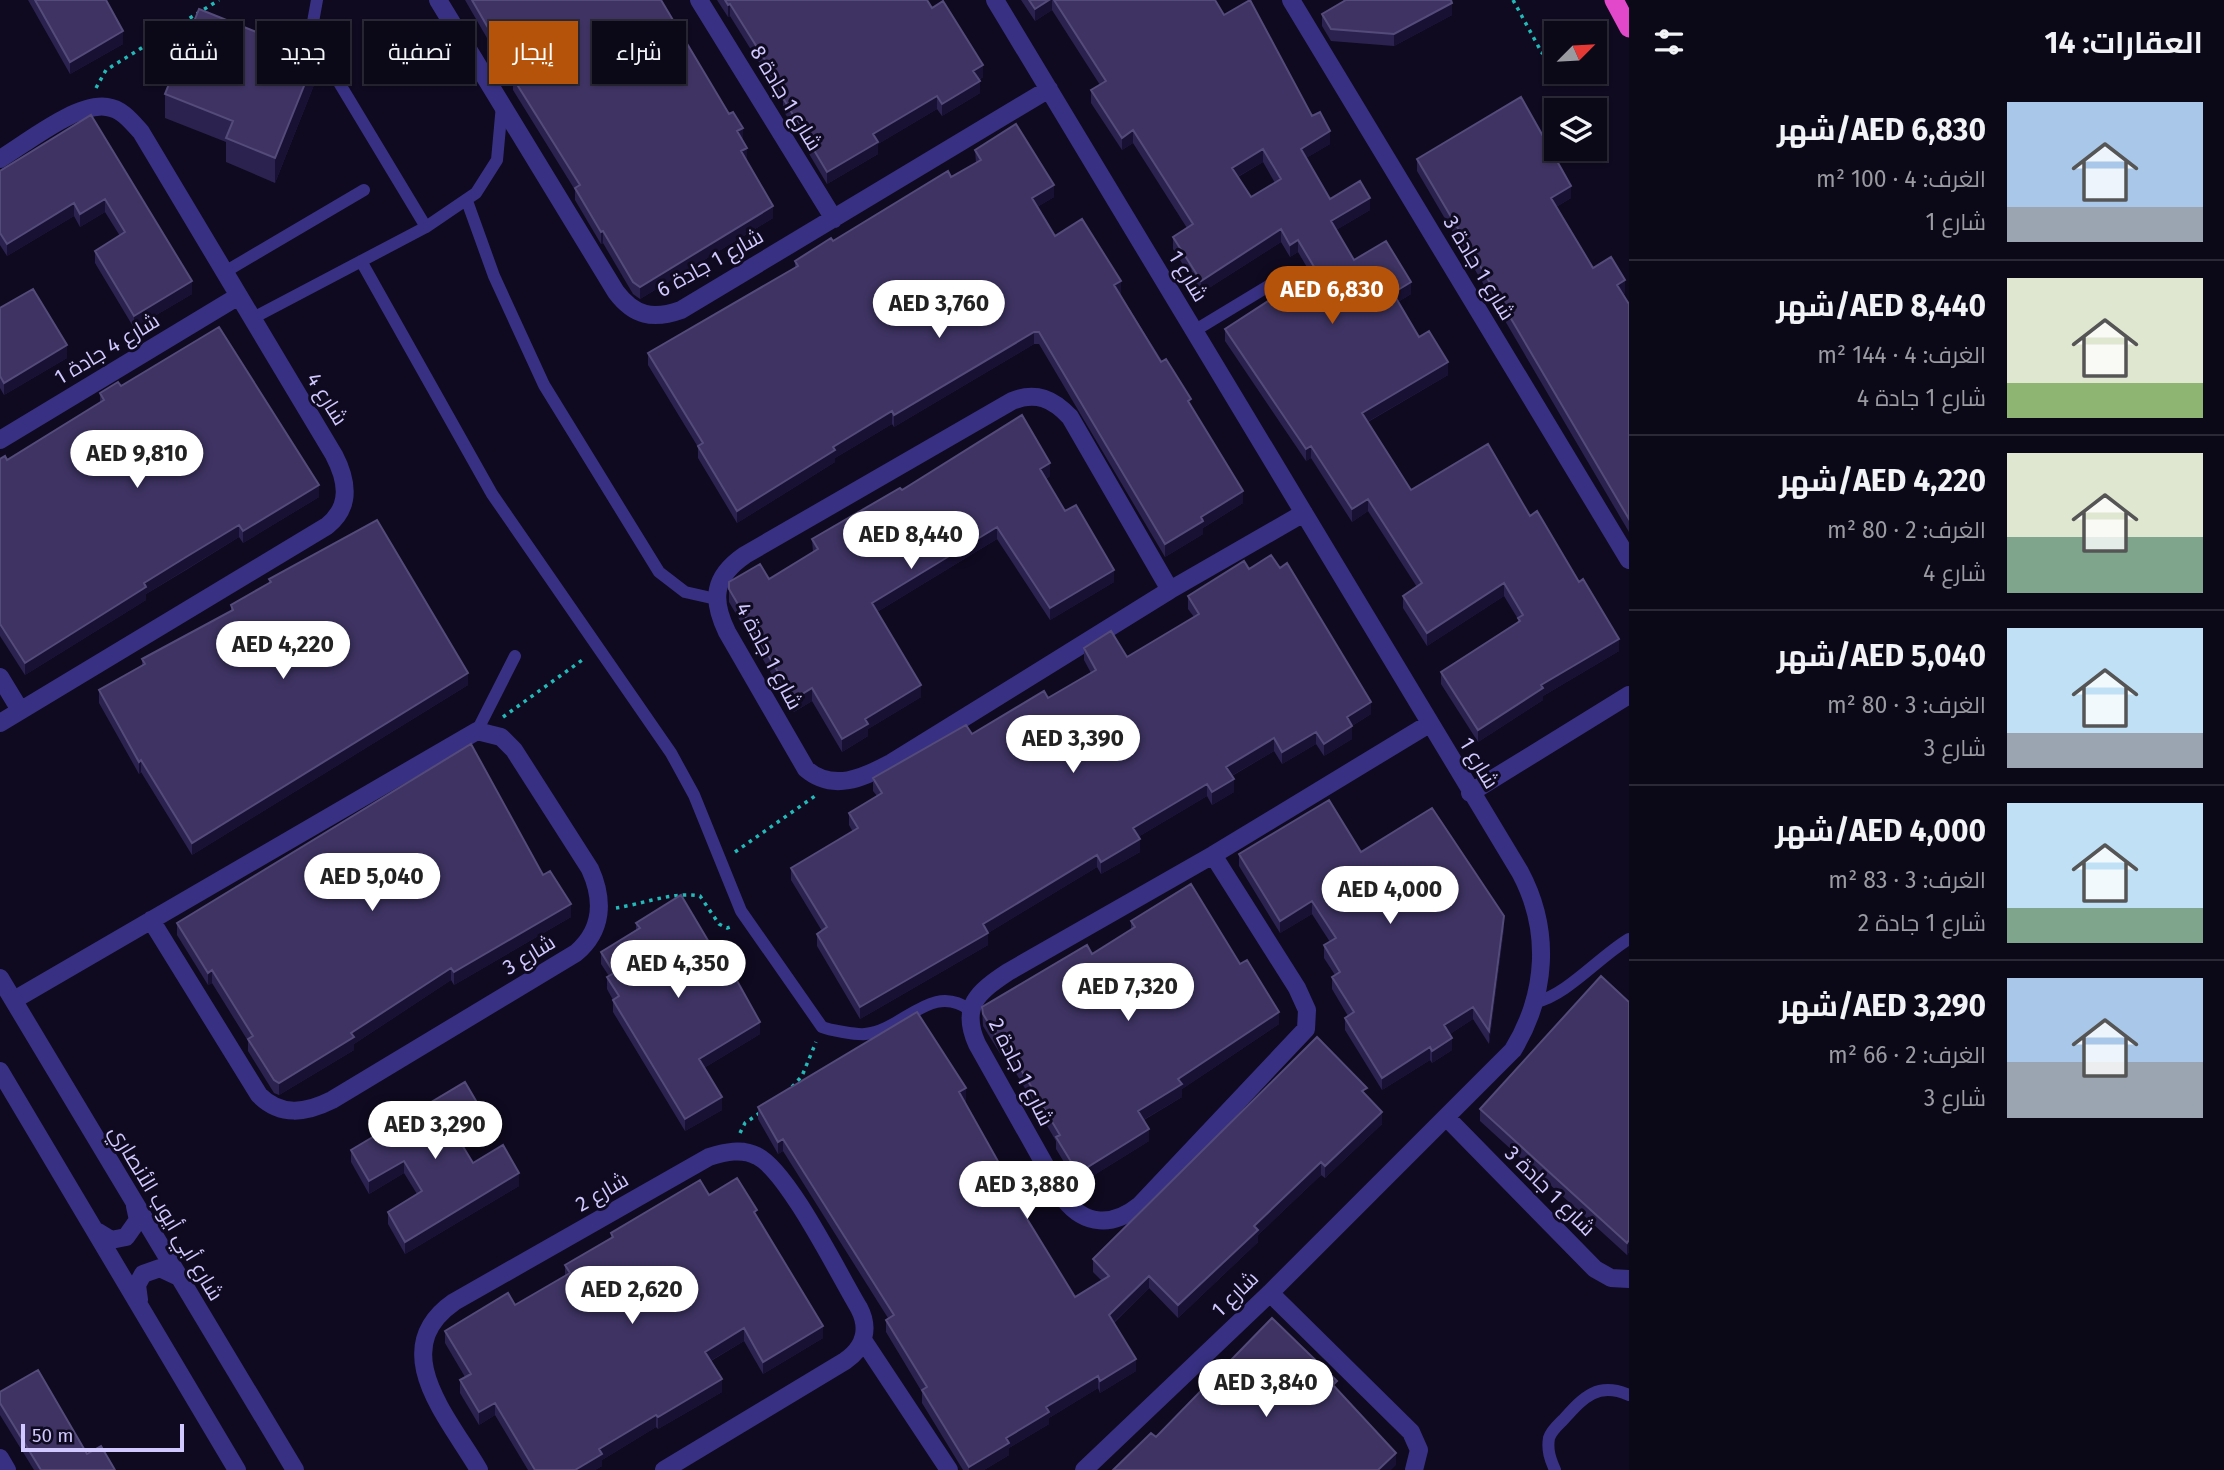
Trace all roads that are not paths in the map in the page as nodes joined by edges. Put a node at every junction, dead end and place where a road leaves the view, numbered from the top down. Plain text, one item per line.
1 (317, 0) edge
2 (438, 0) edge
3 (699, 0) edge
4 (995, 0) edge
5 (1290, 0) edge
6 (1614, 0) edge
7 (1621, 0) edge
8 (1629, 13) edge
9 (1629, 28) edge
10 (1049, 89) junction
11 (502, 105) junction
12 (0, 159) edge
13 (364, 190) dead end
14 (467, 201) junction
15 (834, 219) junction
16 (425, 227) junction
17 (361, 261) junction
18 (223, 273) junction
19 (1290, 273) dead end
20 (237, 297) junction
21 (251, 319) junction
22 (1194, 331) junction
23 (0, 440) edge
24 (1304, 513) junction
25 (1629, 559) edge
26 (1170, 590) junction
27 (716, 599) junction
28 (515, 656) dead end
29 (0, 677) edge
30 (1629, 695) edge
31 (20, 710) junction
32 (0, 723) edge
33 (1429, 724) junction
34 (481, 731) junction
35 (1470, 793) junction
36 (1213, 855) junction
37 (151, 920) junction
38 (1629, 939) edge
39 (0, 978) edge
40 (14, 1000) junction
41 (1536, 1003) junction
42 (971, 1010) junction
43 (0, 1070) edge
44 (1447, 1118) junction
45 (135, 1206) junction
46 (99, 1232) junction
47 (177, 1276) junction
48 (1629, 1279) edge
49 (1270, 1293) junction
50 (140, 1303) junction
51 (863, 1340) junction
52 (1629, 1395) edge
53 (0, 1458) edge
54 (7, 1470) edge
55 (237, 1470) edge
56 (295, 1470) edge
57 (479, 1470) edge
58 (664, 1470) edge
59 (949, 1470) edge
60 (1084, 1470) edge
61 (1414, 1470) edge
62 (1555, 1470) edge

1 - 16 lane
2 - 11 street, شارع 1 جادة 6
3 - 15 street, شارع 1 جادة 8
4 - 10 street, شارع 1
5 - 25 street, شارع 1 جادة 3
6 - 9 highway
7 - 8 highway
10 - 15 street, شارع 1 جادة 6
10 - 22 street, شارع 1
11 - 14 lane
11 - 15 street, شارع 1 جادة 6
12 - 18 street, شارع 4
13 - 18 lane
14 - 16 lane
14 - 27 lane
16 - 17 lane
17 - 21 lane
17 - 42 lane
18 - 20 street, شارع 4
19 - 22 lane
20 - 21 street, شارع 4
20 - 23 street, شارع 4 جادة 1
21 - 31 street, شارع 4
22 - 24 street, شارع 1
24 - 26 street
24 - 33 street, شارع 1
26 - 27 street, شارع 1 جادة 4
26 - 27 street, شارع 1 جادة 4
28 - 34 lane
29 - 31 street
30 - 35 street
31 - 32 street, شارع 4
33 - 35 street, شارع 1
33 - 36 street, شارع 1 جادة 2
34 - 37 street
34 - 37 street, شارع 3
35 - 41 street, شارع 1
36 - 42 street, شارع 1 جادة 2
36 - 42 street, شارع 1 جادة 2
37 - 40 street
38 - 41 lane
39 - 40 street, شارع أبي أيوب الأنصاري
40 - 45 street, شارع أبي أيوب الأنصاري
41 - 44 street, شارع 1
43 - 46 street
44 - 48 street, شارع 1 جادة 3
44 - 49 street, شارع 1
45 - 46 street
45 - 47 street, شارع أبي أيوب الأنصاري
46 - 50 street
47 - 50 street
47 - 56 street, شارع أبي أيوب الأنصاري
49 - 60 street, شارع 1
49 - 61 street
50 - 55 street
51 - 57 street, شارع 2
51 - 58 street
51 - 59 street
52 - 62 lane
53 - 54 street

